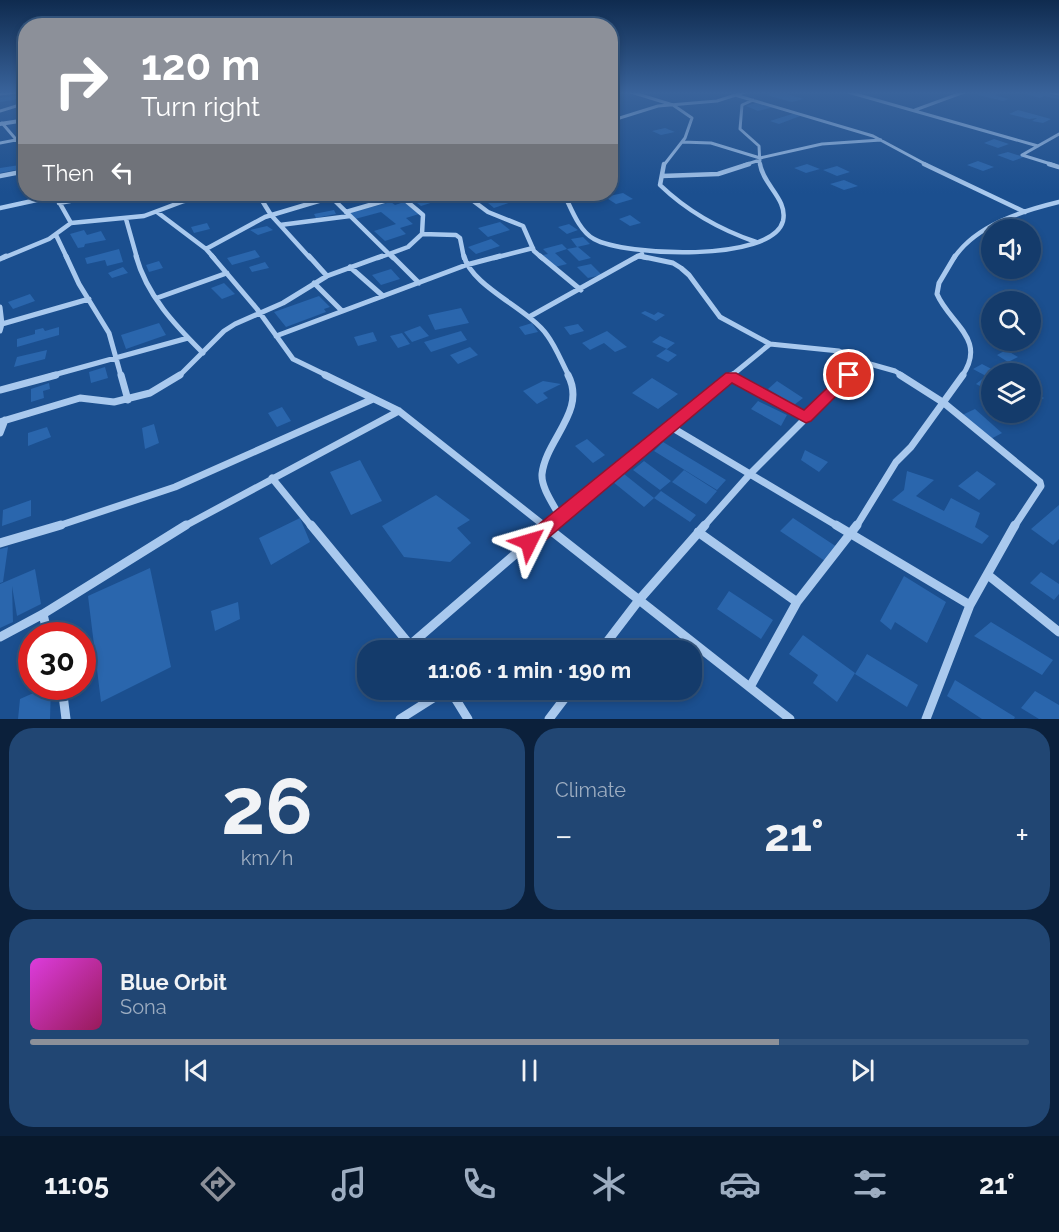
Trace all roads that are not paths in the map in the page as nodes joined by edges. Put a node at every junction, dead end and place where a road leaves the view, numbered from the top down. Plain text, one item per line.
1 (2, 126) edge
2 (689, 126) edge
3 (740, 126) edge
4 (836, 126) edge
5 (968, 126) edge
6 (1059, 134) edge
7 (18, 139) edge
8 (15, 140) junction
9 (883, 140) junction
10 (682, 142) junction
11 (0, 143) edge
12 (18, 143) edge
13 (1038, 146) junction
14 (760, 159) junction
15 (1059, 167) edge
16 (18, 173) edge
17 (0, 176) edge
18 (662, 176) junction
19 (29, 201) edge
20 (70, 201) edge
21 (184, 201) edge
22 (262, 201) edge
23 (312, 201) edge
24 (335, 201) edge
25 (383, 201) edge
26 (406, 201) edge
27 (473, 201) edge
28 (568, 201) edge
29 (1059, 202) edge
30 (59, 203) joint
31 (0, 208) edge
32 (157, 212) junction
33 (1025, 212) junction
34 (348, 214) junction
35 (271, 215) junction
36 (126, 219) junction
37 (71, 223) junction
38 (280, 225) junction
39 (422, 234) junction
40 (56, 235) junction
41 (756, 242) junction
42 (533, 248) junction
43 (206, 249) junction
44 (645, 252) junction
45 (387, 254) junction
46 (639, 256) junction
47 (0, 259) edge
48 (466, 265) junction
49 (350, 267) junction
50 (227, 273) junction
51 (327, 276) junction
52 (419, 282) junction
53 (314, 283) junction
54 (581, 290) junction
55 (383, 296) junction
56 (157, 298) junction
57 (89, 299) junction
58 (0, 308) edge
59 (342, 311) junction
60 (259, 313) junction
61 (529, 317) junction
62 (1, 327) edge
63 (276, 336) junction
64 (188, 338) junction
65 (770, 344) junction
66 (203, 353) junction
67 (117, 359) junction
68 (863, 361) junction
69 (731, 376) junction
70 (0, 390) edge
71 (373, 399) junction
72 (128, 400) junction
73 (944, 403) junction
74 (399, 411) junction
75 (806, 418) junction
76 (3, 421) edge
77 (671, 427) junction
78 (0, 433) edge
79 (750, 474) junction
80 (272, 478) junction
81 (560, 517) junction
82 (546, 528) junction
83 (698, 532) junction
84 (852, 534) junction
85 (0, 543) edge
86 (988, 575) junction
87 (639, 600) junction
88 (797, 602) junction
89 (970, 605) junction
90 (43, 614) junction
91 (45, 622) edge
92 (1059, 632) edge
93 (0, 637) edge
94 (406, 640) edge
95 (422, 640) edge
96 (608, 640) edge
97 (750, 687) junction
98 (64, 700) edge
99 (431, 700) edge
100 (455, 700) edge
101 (564, 700) edge
102 (551, 718) edge
103 (66, 719) edge
104 (400, 719) edge
105 (468, 719) edge
106 (790, 719) edge
107 (926, 719) edge

1 - 8 street
2 - 10 street
3 - 14 street
4 - 9 street
5 - 13 street
6 - 13 street
7 - 8 street
8 - 11 street
8 - 12 street
9 - 14 street
9 - 33 street
10 - 14 street
10 - 18 street
13 - 15 street
14 - 18 street
14 - 41 street
16 - 17 street
18 - 41 street
19 - 31 street
20 - 30 street
21 - 32 street
22 - 35 street
23 - 35 street
24 - 34 street
25 - 34 street
26 - 39 street
27 - 42 street
28 - 44 street
29 - 33 street
30 - 37 street
32 - 36 street
32 - 43 street
33 - 73 street
34 - 38 street
34 - 45 street
35 - 38 street
35 - 43 street
36 - 37 street
36 - 56 street
37 - 40 street
38 - 51 street
39 - 45 street
39 - 48 street
40 - 47 street
40 - 57 street
41 - 44 street
42 - 48 street
42 - 54 street
43 - 50 street
44 - 46 street
45 - 49 street
45 - 52 street
46 - 54 street
46 - 65 street
48 - 52 street
48 - 61 street
49 - 51 street
49 - 55 street
50 - 56 street
50 - 60 street
51 - 53 street
52 - 55 street
53 - 59 street
53 - 60 street
54 - 61 street
55 - 59 street
56 - 64 street
57 - 62 street
57 - 67 street
58 - 62 street
59 - 63 street
60 - 63 street
60 - 66 street
61 - 81 street
63 - 71 street
64 - 66 street
64 - 67 street
65 - 68 street
65 - 69 street
66 - 72 street
67 - 70 street
67 - 72 street
68 - 73 street
68 - 75 street
69 - 75 street
69 - 77 street
71 - 74 street
71 - 85 street
72 - 76 street
73 - 84 street
73 - 86 street
74 - 80 street
74 - 82 street
75 - 79 street
76 - 78 street
77 - 79 street
77 - 81 street
79 - 83 street
79 - 84 street
80 - 90 street
80 - 94 street
81 - 82 street
82 - 87 street
82 - 95 street
83 - 87 street
83 - 88 street
84 - 88 street
84 - 89 street
86 - 89 street
86 - 92 street
87 - 96 street
87 - 97 street
88 - 97 street
89 - 107 street
90 - 91 street
90 - 93 street
97 - 106 street
98 - 103 street
99 - 104 street
100 - 105 street
101 - 102 street

